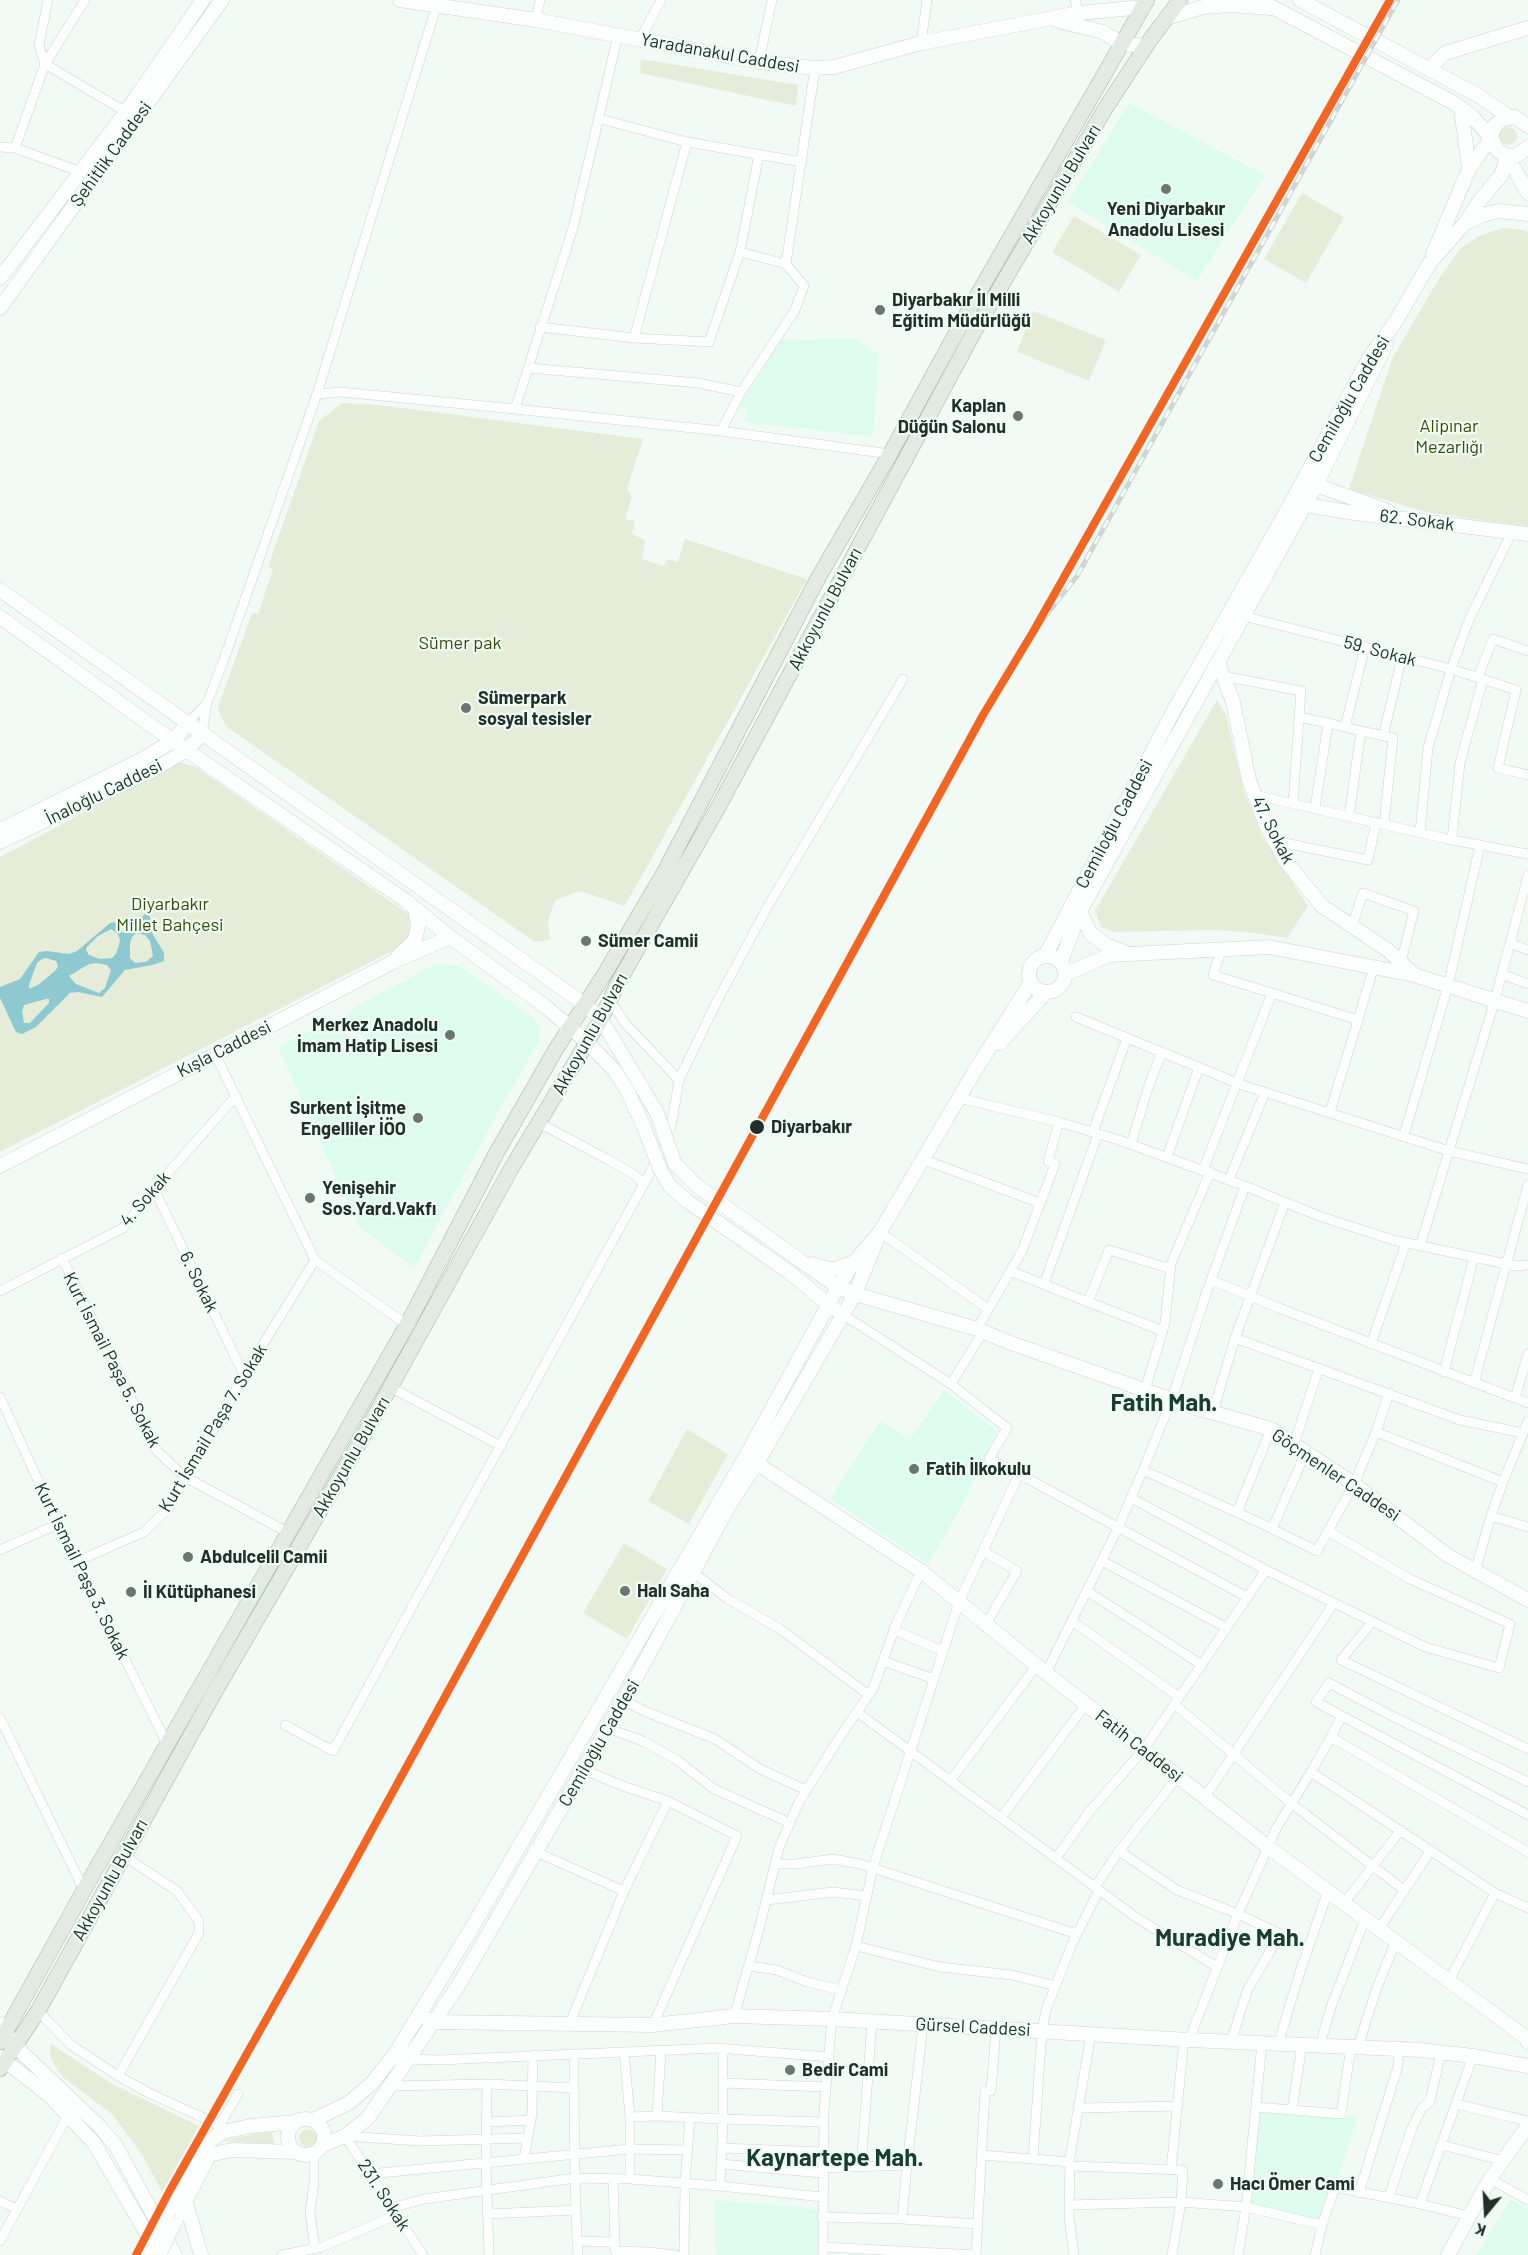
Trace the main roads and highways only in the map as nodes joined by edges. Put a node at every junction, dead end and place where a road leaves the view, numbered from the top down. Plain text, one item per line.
1 (203, 0) edge
2 (222, 0) edge
3 (400, 0) edge
4 (1180, 0) edge
5 (1259, 0) edge
6 (1306, 2) edge
7 (1145, 3) edge
8 (1077, 7) edge
9 (1274, 8) junction
10 (1166, 18) junction
11 (1051, 20) junction
12 (1528, 28) edge
13 (1122, 44) junction
14 (1146, 46) junction
15 (1431, 69) junction
16 (1461, 108) junction
17 (1509, 117) junction
18 (1528, 126) edge
19 (1491, 138) junction
20 (1528, 147) edge
21 (1507, 156) junction
22 (1469, 169) junction
23 (1528, 193) edge
24 (1528, 214) edge
25 (1465, 223) junction
26 (1429, 264) junction
27 (0, 278) edge
28 (0, 308) edge
29 (1396, 321) junction
30 (1316, 485) junction
31 (1306, 505) junction
32 (1409, 519) junction
33 (1528, 534) edge
34 (0, 590) edge
35 (0, 617) edge
36 (1218, 662) junction
37 (188, 724) junction
38 (202, 734) junction
39 (173, 741) junction
40 (187, 750) junction
41 (0, 830) edge
42 (0, 842) edge
43 (415, 909) junction
44 (1080, 911) junction
45 (450, 937) junction
46 (1128, 954) junction
47 (1045, 956) junction
48 (391, 963) junction
49 (1063, 968) junction
50 (1418, 976) junction
51 (1031, 982) junction
52 (1046, 992) junction
53 (584, 1004) junction
54 (1528, 1011) edge
55 (602, 1019) junction
56 (570, 1026) junction
57 (587, 1042) junction
58 (976, 1069) junction
59 (0, 1166) edge
60 (880, 1232) junction
61 (801, 1261) junction
62 (854, 1262) junction
63 (838, 1287) junction
64 (855, 1293) junction
65 (826, 1311) junction
66 (842, 1314) junction
67 (751, 1459) junction
68 (1528, 1600) edge
69 (418, 2014) junction
70 (434, 2022) junction
71 (5, 2037) edge
72 (1528, 2042) edge
73 (1, 2063) edge
74 (1528, 2066) edge
75 (313, 2120) junction
76 (296, 2121) junction
77 (1528, 2123) edge
78 (210, 2148) junction
79 (318, 2149) junction
80 (296, 2152) junction
81 (186, 2203) junction
82 (147, 2255) edge
83 (159, 2255) edge
84 (175, 2255) edge
85 (201, 2255) edge
86 (1448, 2255) edge

1 - 27 main road, Şehitlik Caddesi
2 - 28 main road, Şehitlik Caddesi
3 - 11 main road, Yaradanakul Caddesi
4 - 10 main road, Akkoyunlu Bulvarı
5 - 9 main road
6 - 15 main road
7 - 8 main road, Yaradanakul Caddesi
7 - 13 main road, Akkoyunlu Bulvarı
8 - 11 main road, Yaradanakul Caddesi
9 - 10 main road
9 - 16 main road
10 - 14 main road, Akkoyunlu Bulvarı
11 - 13 main road
12 - 15 main road
13 - 14 main road
13 - 53 main road, Akkoyunlu Bulvarı
14 - 55 main road, Akkoyunlu Bulvarı
15 - 17 main road
16 - 19 main road
16 - 22 main road
17 - 18 main road
17 - 19 main road
19 - 21 main road
19 - 22 main road
20 - 21 main road
21 - 23 main road
21 - 25 main road
22 - 26 main road
24 - 25 main road
25 - 26 main road
26 - 29 main road
29 - 30 main road, Cemiloğlu Caddesi
29 - 47 main road, Cemiloğlu Caddesi
30 - 31 main road, Cemiloğlu Caddesi
30 - 32 main road
31 - 32 main road, 62. Sokak
31 - 36 main road, Cemiloğlu Caddesi
32 - 33 main road, 62. Sokak
34 - 37 main road, Göçmenler Caddesi
35 - 39 main road
36 - 44 main road, Cemiloğlu Caddesi
36 - 50 main road, 47. Sokak
37 - 38 main road, Göçmenler Caddesi
37 - 39 main road, İnaloğlu Caddesi
38 - 40 main road, İnaloğlu Caddesi
38 - 53 main road, Göçmenler Caddesi
39 - 40 main road
39 - 41 main road, İnaloğlu Caddesi
40 - 42 main road, İnaloğlu Caddesi
40 - 43 main road
43 - 45 main road
43 - 48 main road
44 - 46 main road
44 - 49 main road, Cemiloğlu Caddesi
45 - 48 main road, Kışla Caddesi
45 - 56 main road
46 - 49 main road
46 - 50 main road
47 - 49 main road
47 - 51 main road
48 - 59 main road, Kışla Caddesi
49 - 52 main road
50 - 54 main road
51 - 52 main road
51 - 58 main road
52 - 58 main road
53 - 55 main road, Göçmenler Caddesi
53 - 56 main road, Akkoyunlu Bulvarı
55 - 57 main road, Akkoyunlu Bulvarı
55 - 61 main road, Göçmenler Caddesi, bridge
56 - 57 main road
56 - 71 main road, Akkoyunlu Bulvarı
57 - 65 main road, bridge
57 - 71 main road, Akkoyunlu Bulvarı
58 - 60 main road
60 - 62 main road, Cemiloğlu Caddesi
60 - 64 main road, Cemiloğlu Caddesi
61 - 62 main road
61 - 63 main road, Göçmenler Caddesi
62 - 63 main road, Cemiloğlu Caddesi
63 - 64 main road, Göçmenler Caddesi
63 - 65 main road, Cemiloğlu Caddesi
64 - 66 main road, Cemiloğlu Caddesi
64 - 68 main road, Göçmenler Caddesi
65 - 66 main road
65 - 67 main road, Cemiloğlu Caddesi
66 - 67 main road, Cemiloğlu Caddesi
67 - 69 main road, Cemiloğlu Caddesi
67 - 70 main road, Cemiloğlu Caddesi
67 - 72 main road, Fatih Caddesi
69 - 70 main road, Gürsel Caddesi
69 - 75 main road, Cemiloğlu Caddesi
70 - 74 main road, Gürsel Caddesi
70 - 79 main road, Cemiloğlu Caddesi
71 - 73 main road, Akkoyunlu Bulvarı
71 - 84 main road
73 - 83 main road
75 - 76 main road
75 - 79 main road
76 - 78 main road
76 - 80 main road
77 - 86 main road
78 - 80 main road
78 - 81 main road
78 - 82 main road, bridge
79 - 80 main road
81 - 83 main road, bridge
81 - 85 main road

